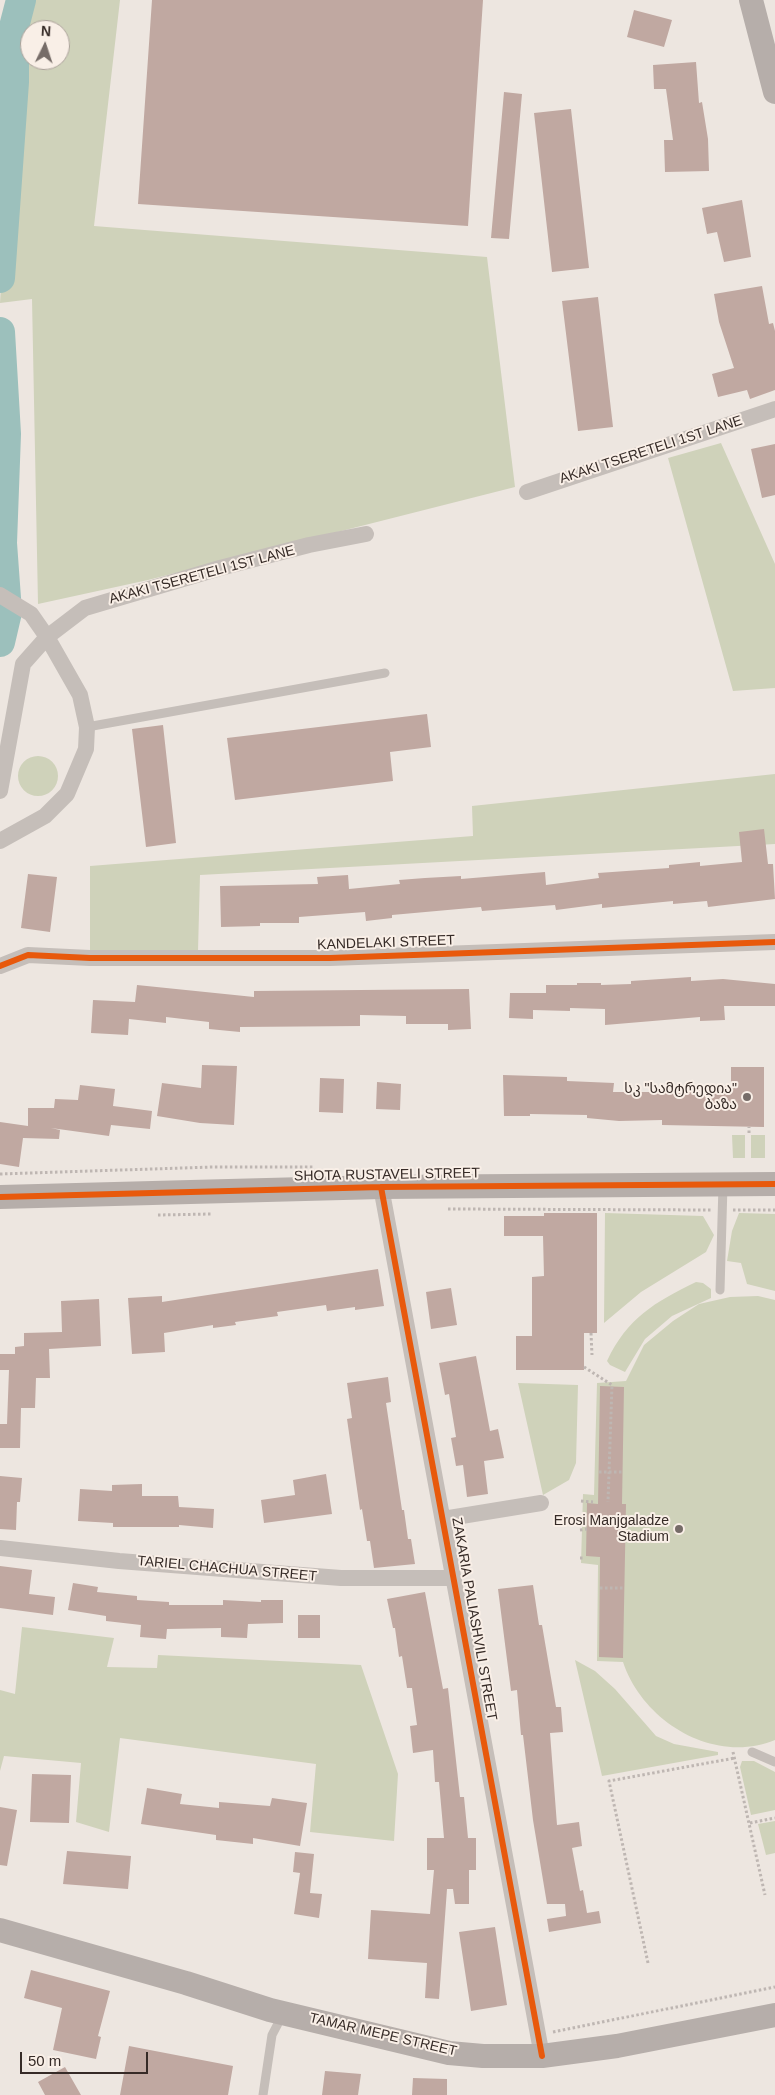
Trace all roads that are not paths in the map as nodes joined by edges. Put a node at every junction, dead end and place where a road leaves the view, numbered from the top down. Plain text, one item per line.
1 (751, 0) edge
2 (775, 92) edge
3 (775, 409) edge
4 (527, 492) dead end
5 (366, 534) dead end
6 (0, 595) edge
7 (47, 637) junction
8 (385, 673) dead end
9 (86, 727) junction
10 (0, 791) edge
11 (0, 841) edge
12 (775, 942) edge
13 (0, 966) edge
14 (775, 1184) edge
15 (723, 1185) junction
16 (381, 1187) junction
17 (0, 1196) edge
18 (720, 1290) dead end
19 (541, 1503) dead end
20 (443, 1519) junction
21 (0, 1548) edge
22 (454, 1578) junction
23 (752, 1752) dead end
24 (775, 1762) edge
25 (0, 1930) edge
26 (284, 2012) junction
27 (775, 2015) edge
28 (540, 2046) junction
29 (263, 2095) edge

1 - 2 street
3 - 4 street, AKAKI TSERETELI 1ST LANE
5 - 7 street, AKAKI TSERETELI 1ST LANE
6 - 7 street
7 - 9 street
7 - 10 street, AKAKI TSERETELI 1ST LANE
8 - 9 lane
9 - 11 street
12 - 13 street, KANDELAKI STREET
14 - 15 street, SHOTA RUSTAVELI STREET
15 - 16 street, SHOTA RUSTAVELI STREET
15 - 18 lane
16 - 17 street, SHOTA RUSTAVELI STREET
16 - 20 street, ZAKARIA PALIASHVILI STREET
19 - 20 street
20 - 22 street, ZAKARIA PALIASHVILI STREET
21 - 22 street, TARIEL CHACHUA STREET
22 - 28 street, ZAKARIA PALIASHVILI STREET
23 - 24 lane
25 - 26 street, TAMAR MEPE STREET
26 - 28 street, TAMAR MEPE STREET
26 - 29 lane
27 - 28 street, TAMAR MEPE STREET

